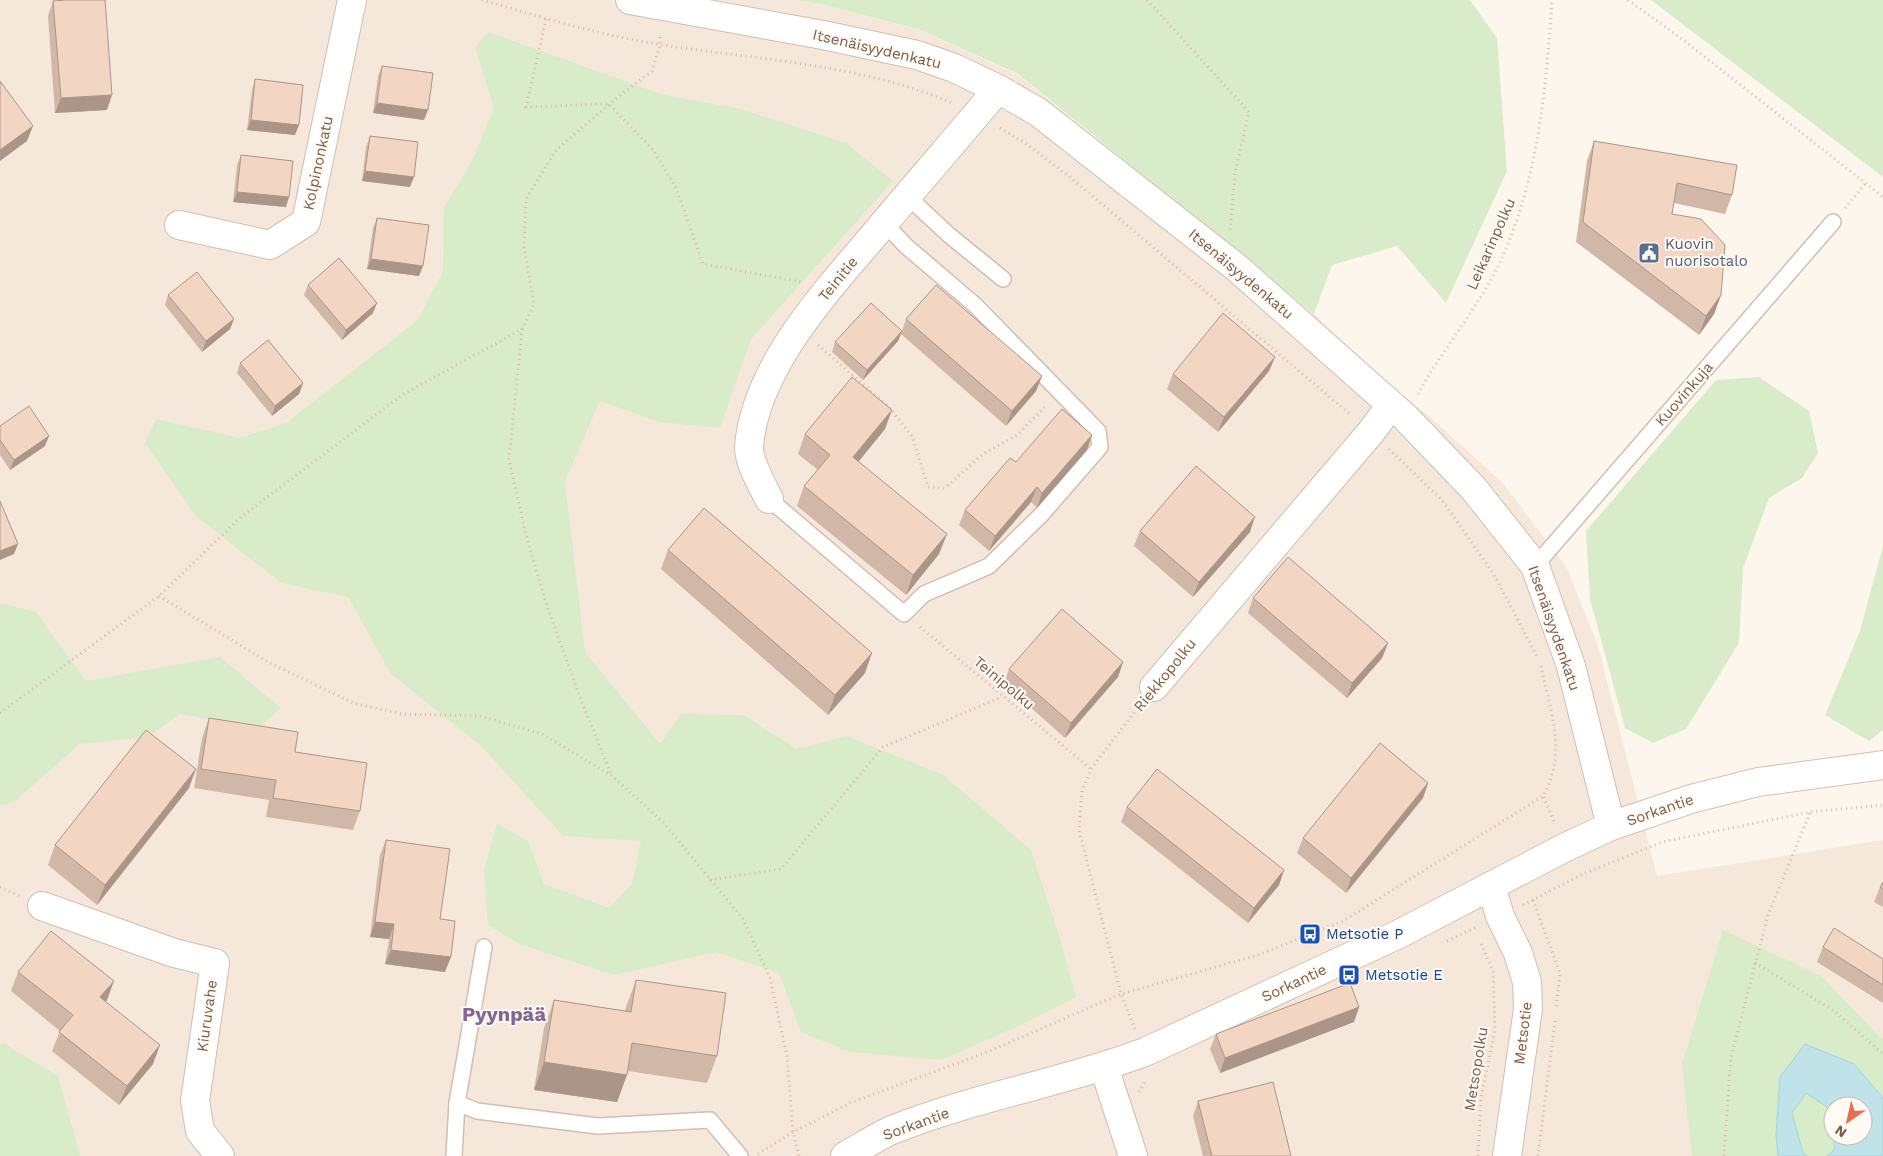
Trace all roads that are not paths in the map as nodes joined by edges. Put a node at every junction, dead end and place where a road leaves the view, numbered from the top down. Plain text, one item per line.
1 (352, 0) edge
2 (630, 0) edge
3 (998, 89) junction
4 (907, 196) junction
5 (1833, 222) road end
6 (884, 224) junction
7 (179, 225) dead end
8 (1003, 279) dead end
9 (1398, 411) junction
10 (769, 499) joint
11 (1536, 566) junction
12 (1154, 687) road end
13 (1883, 765) edge
14 (1611, 826) junction
15 (1491, 886) junction
16 (42, 906) dead end
17 (484, 948) dead end
18 (1104, 1067) junction
19 (457, 1104) junction
20 (220, 1156) edge
21 (454, 1156) edge
22 (740, 1156) edge
23 (845, 1156) edge
24 (1132, 1156) edge
25 (1506, 1156) edge

1 - 7 street, Kolpinonkatu
2 - 3 street, Itsenäisyydenkatu
3 - 4 street, Teinitie
3 - 9 street, Itsenäisyydenkatu
4 - 6 street, Teinitie
4 - 8 lane
5 - 11 lane, Kuovinkuja
6 - 10 street, Teinitie
6 - 10 lane
9 - 11 street, Itsenäisyydenkatu
9 - 12 street, Riekkopolku
11 - 14 street, Itsenäisyydenkatu
13 - 14 street, Sorkantie
14 - 15 street, Sorkantie
15 - 18 street, Sorkantie
15 - 25 street, Metsotie
16 - 20 street, Kiuruvahe
17 - 19 lane
18 - 23 street, Sorkantie
18 - 24 street
19 - 21 lane
19 - 22 lane

